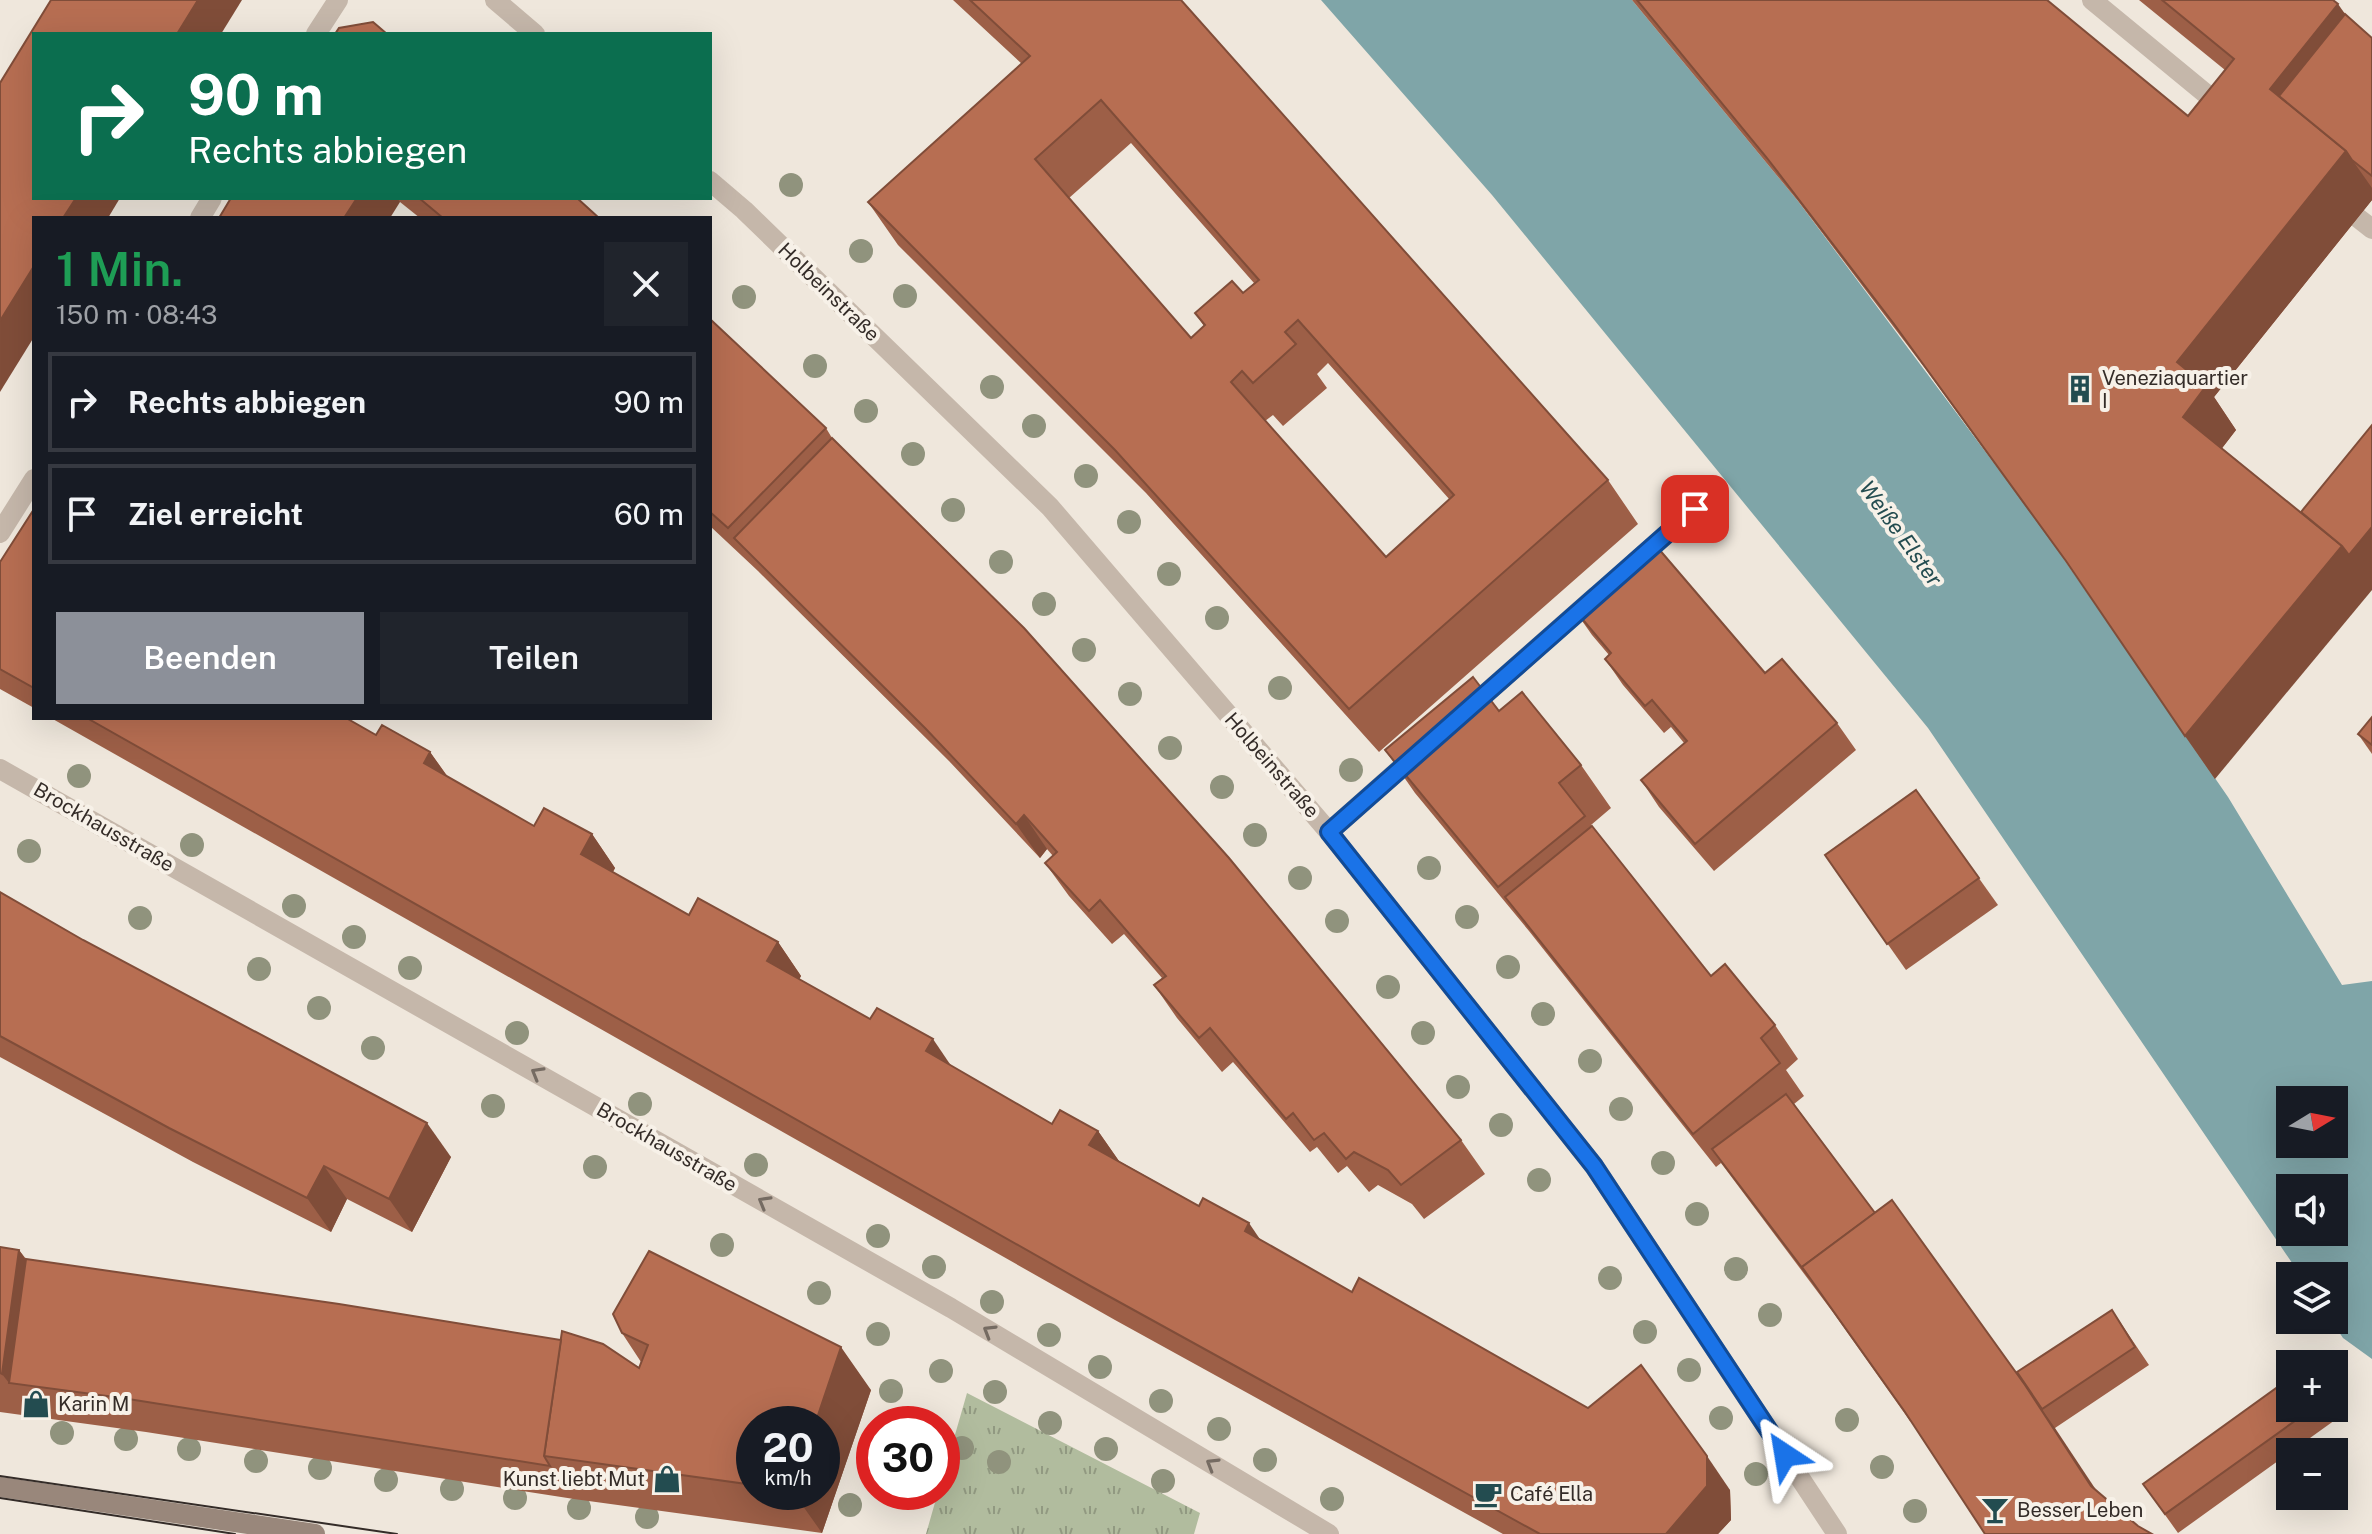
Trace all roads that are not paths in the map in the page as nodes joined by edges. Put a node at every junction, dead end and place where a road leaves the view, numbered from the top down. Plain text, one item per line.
1 (338, 0) edge
2 (495, 0) edge
3 (2092, 0) edge
4 (317, 32) edge
5 (533, 32) edge
6 (2245, 125) edge
7 (712, 183) edge
8 (32, 482) edge
9 (1695, 509) dead end
10 (0, 533) edge
11 (0, 769) edge
12 (1329, 832) junction
13 (0, 1487) edge
14 (315, 1534) edge
15 (1329, 1534) edge
16 (1837, 1534) edge

1 - 4 street
2 - 5 street
3 - 6 street
7 - 12 street, Holbeinstraße
8 - 10 street
9 - 12 street
15 -> 11 street, Brockhausstraße
12 - 16 street, Holbeinstraße
13 - 14 main road

